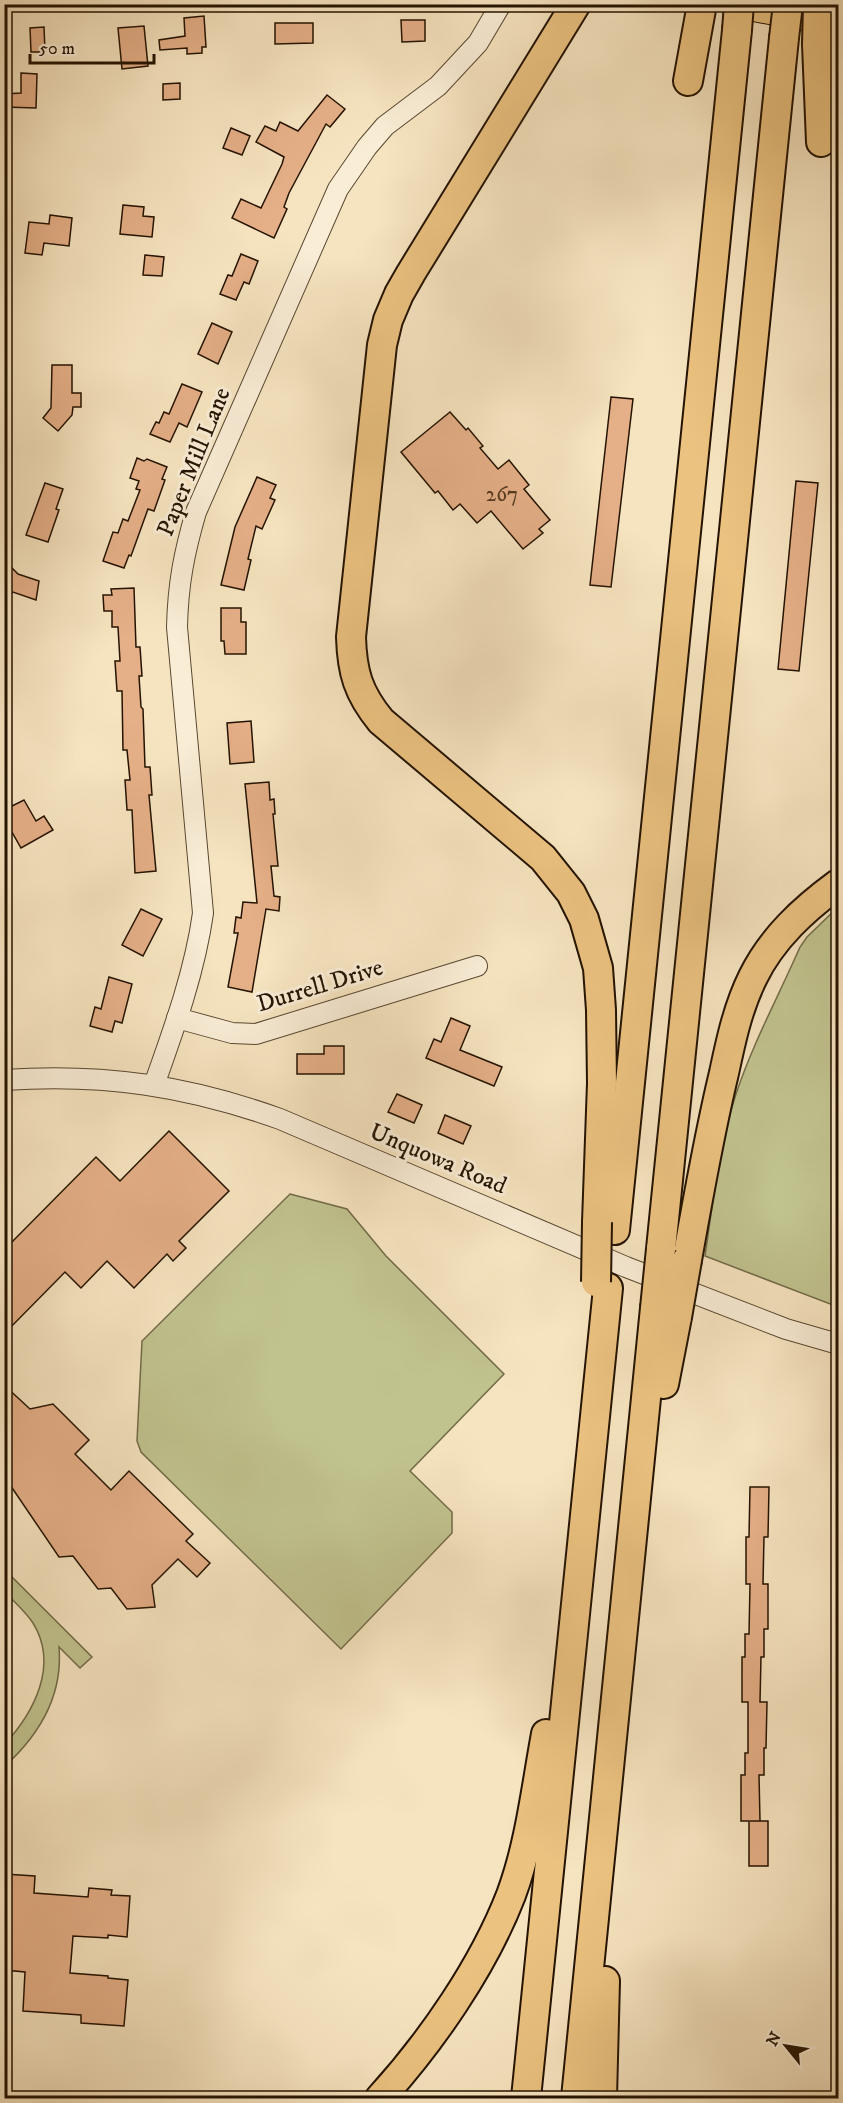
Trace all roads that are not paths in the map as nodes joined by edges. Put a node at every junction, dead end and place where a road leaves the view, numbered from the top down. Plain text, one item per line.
1 (501, 4) edge
2 (576, 4) edge
3 (788, 4) edge
4 (818, 4) edge
5 (701, 13) edge
6 (737, 13) edge
7 (838, 24) edge
8 (688, 81) dead end
9 (822, 142) dead end
10 (838, 884) edge
11 (477, 966) dead end
12 (177, 1018) junction
13 (4, 1080) edge
14 (154, 1084) junction
15 (606, 1226) junction
16 (674, 1255) junction
17 (838, 1344) edge
18 (584, 1523) junction
19 (612, 1730) junction
20 (380, 2098) edge
21 (526, 2098) edge
22 (576, 2098) edge
23 (602, 2098) edge

1 - 12 street, Paper Mill Lane
2 - 15 highway
3 - 16 highway, bridge
4 - 9 highway, bridge
5 - 8 highway
6 - 7 main road
6 - 15 highway
10 - 16 highway
11 - 12 street, Durrell Drive
12 - 14 street, Paper Mill Lane
13 - 14 street, Unquowa Road
14 - 17 street, Unquowa Road
15 - 18 highway, bridge
16 - 19 highway, bridge
18 - 20 highway
18 - 21 highway
19 - 22 highway
19 - 23 highway

